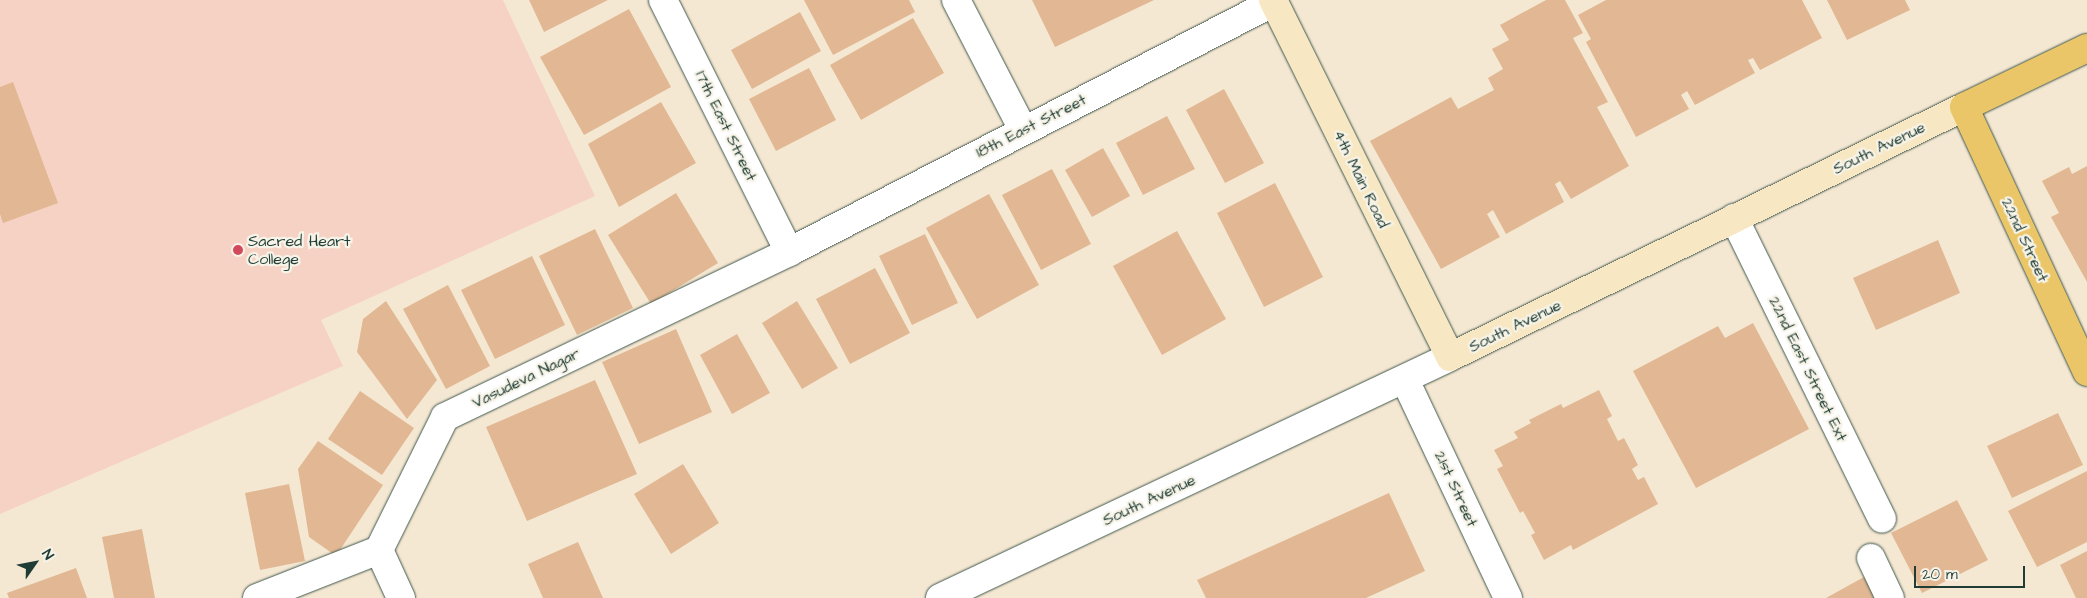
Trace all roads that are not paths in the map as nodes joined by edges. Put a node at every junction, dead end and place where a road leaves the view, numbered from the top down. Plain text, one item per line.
1 (663, 0) edge
2 (956, 0) edge
3 (1274, 1) edge
4 (2087, 48) edge
5 (1964, 107) junction
6 (1023, 130) junction
7 (1734, 218) junction
8 (789, 252) junction
9 (1450, 357) junction
10 (2087, 372) edge
11 (1405, 380) junction
12 (1882, 519) dead end
13 (379, 550) junction
14 (1871, 558) dead end
15 (257, 598) edge
16 (401, 598) edge
17 (940, 598) edge
18 (1508, 598) edge
19 (1890, 598) edge

1 - 8 street, 17th East Street
2 - 6 street
3 - 6 street, 18th East Street
3 - 9 main road, 4th Main Road
4 - 5 main road, South Avenue
5 - 7 main road, South Avenue
5 - 10 main road, 22nd Street
6 - 8 street, 18th East Street
7 - 9 main road, South Avenue
7 - 12 street, 22nd East Street Ext
8 - 13 street, Vasudeva Nagar
9 - 11 street, South Avenue
11 - 17 street, South Avenue
11 - 18 street, 21st Street
13 - 15 street
13 - 16 street
14 - 19 street

